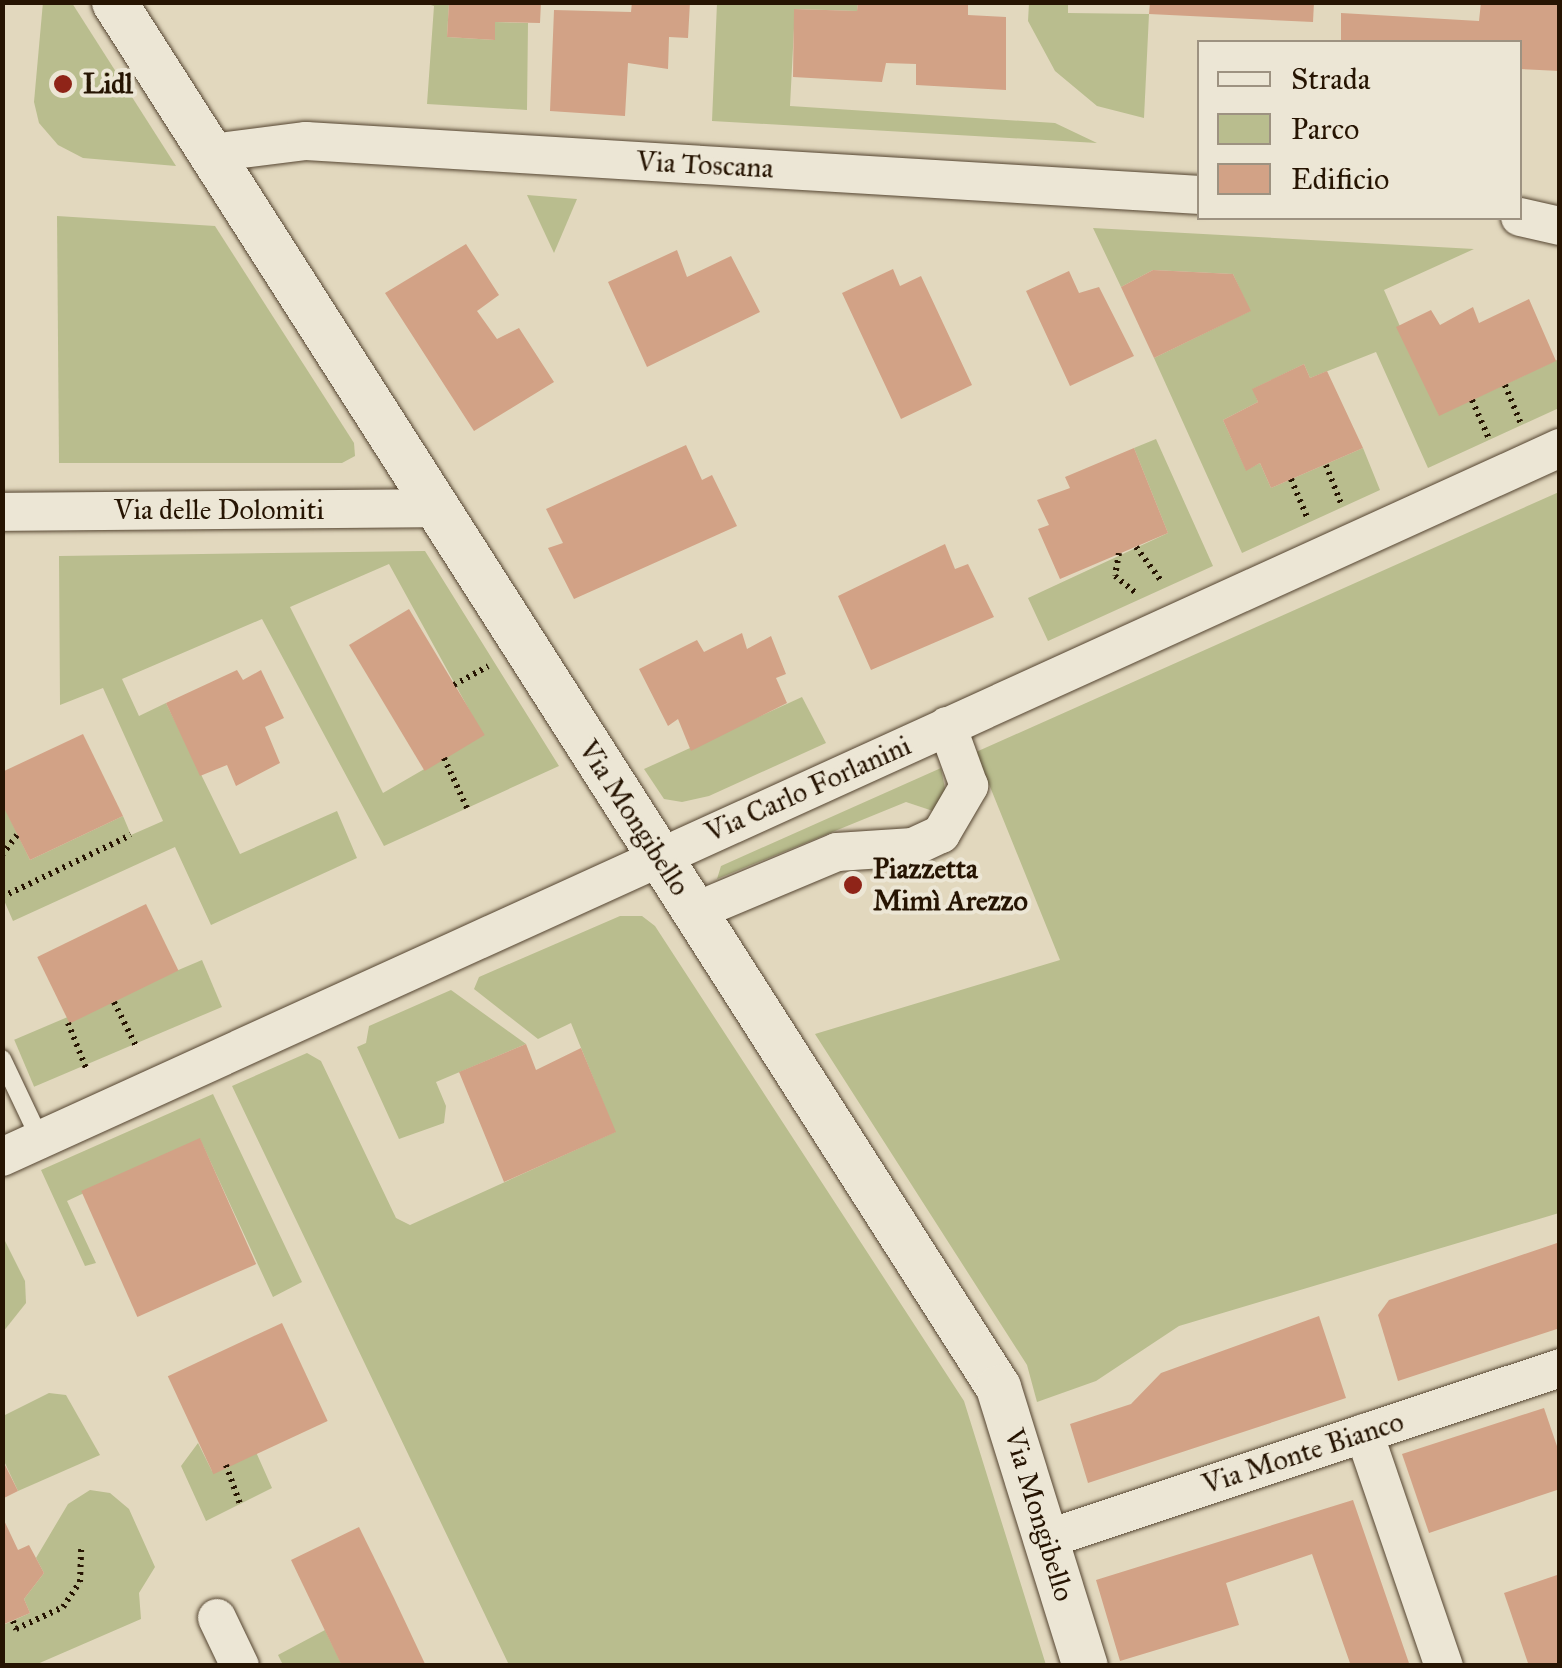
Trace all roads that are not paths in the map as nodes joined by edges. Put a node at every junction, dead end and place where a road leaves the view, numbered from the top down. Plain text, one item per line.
1 (114, 2) edge
2 (211, 154) junction
3 (1197, 196) edge
4 (1522, 217) edge
5 (1560, 226) edge
6 (1560, 448) edge
7 (436, 508) junction
8 (2, 512) edge
9 (946, 726) junction
10 (659, 857) junction
11 (694, 912) junction
12 (2, 1059) edge
13 (41, 1140) junction
14 (2, 1158) edge
15 (1560, 1368) edge
16 (1364, 1433) junction
17 (1047, 1539) junction
18 (217, 1618) dead end
19 (240, 1666) edge
20 (1085, 1666) edge
21 (1444, 1666) edge

1 - 2 street, Via Mongibello
2 - 3 street, Via Toscana
2 - 7 street, Via Mongibello
4 - 5 street
6 - 9 street, Via Carlo Forlanini
7 - 8 street, Via delle Dolomiti
7 - 10 street, Via Mongibello
9 - 10 street, Via Carlo Forlanini
9 - 11 street
10 - 11 street, Via Mongibello
10 - 13 street, Via Carlo Forlanini
11 - 17 street, Via Mongibello
12 - 13 lane
13 - 14 street, Via Carlo Forlanini
15 - 16 street, Via Monte Bianco
16 - 17 street, Via Monte Bianco
16 - 21 street
17 - 20 street, Via Mongibello
18 - 19 street

